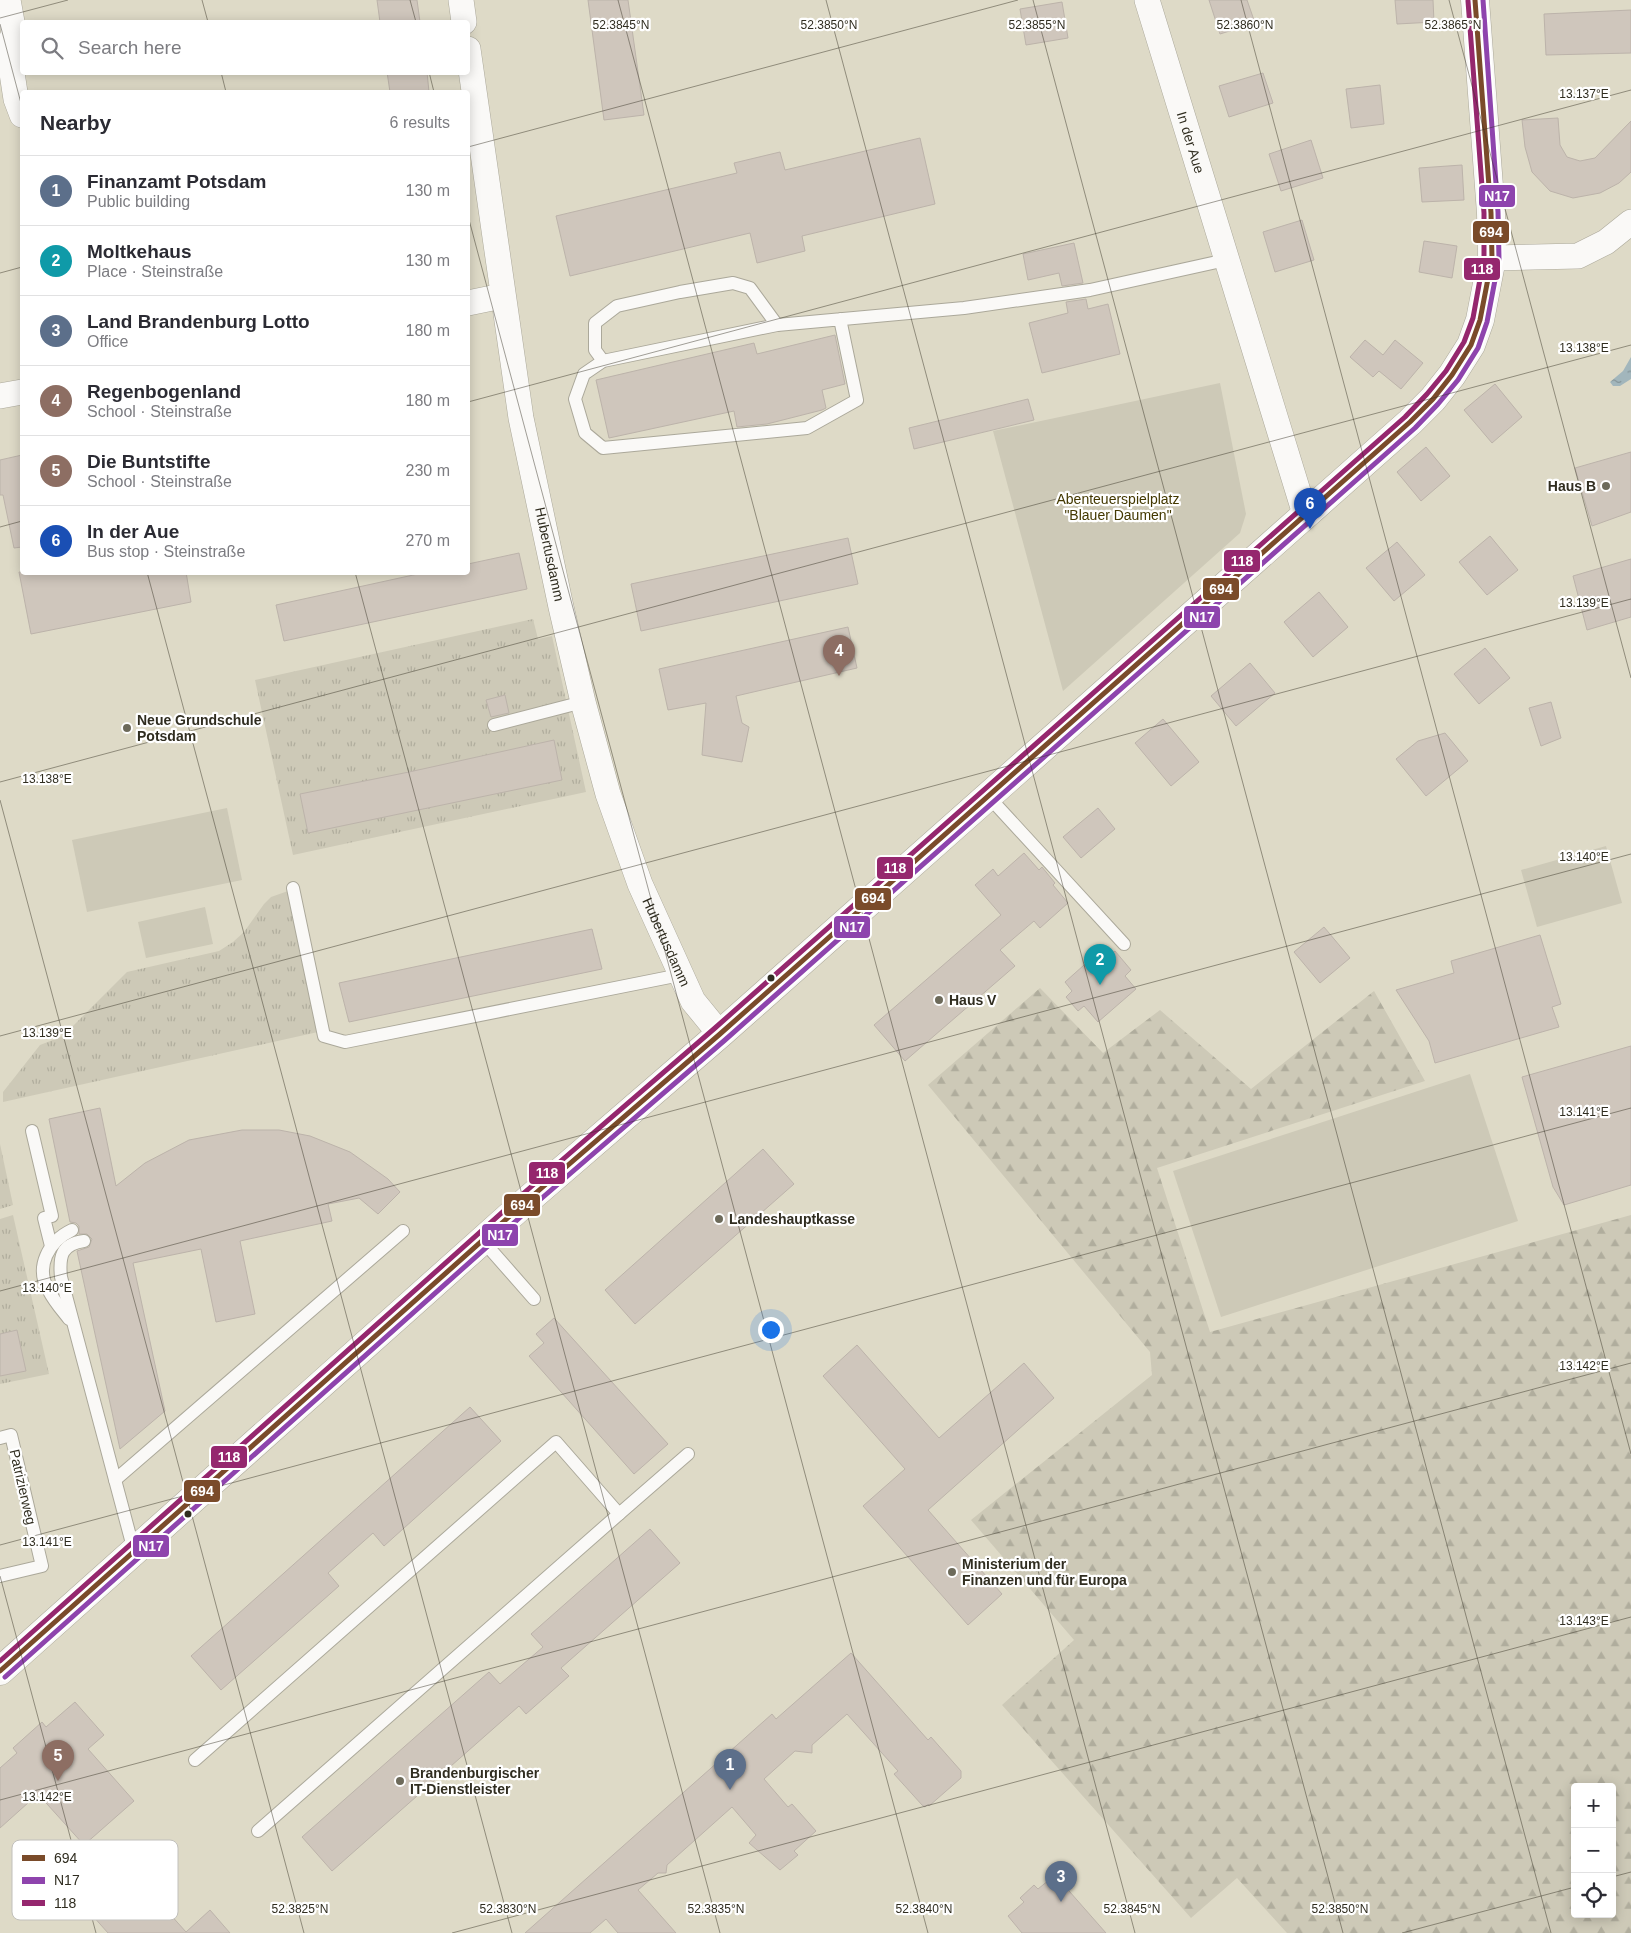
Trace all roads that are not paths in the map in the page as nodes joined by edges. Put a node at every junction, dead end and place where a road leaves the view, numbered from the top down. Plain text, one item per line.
1 (8, 0) edge
2 (461, 0) edge
3 (1147, 0) edge
4 (1474, 0) edge
5 (464, 20) edge
6 (470, 64) edge
7 (20, 110) edge
8 (1631, 222) edge
9 (1492, 258) junction
10 (1226, 260) junction
11 (502, 296) junction
12 (470, 302) edge
13 (840, 319) junction
14 (777, 324) junction
15 (603, 361) junction
16 (20, 392) edge
17 (0, 396) edge
18 (1306, 514) junction
19 (583, 702) junction
20 (494, 725) dead end
21 (988, 796) junction
22 (293, 888) dead end
23 (1124, 944) dead end
24 (680, 975) junction
25 (720, 1034) junction
26 (32, 1131) dead end
27 (72, 1230) dead end
28 (403, 1230) dead end
29 (84, 1241) dead end
30 (483, 1241) junction
31 (50, 1246) junction
32 (534, 1299) dead end
33 (74, 1325) junction
34 (0, 1438) edge
35 (688, 1454) dead end
36 (115, 1480) junction
37 (620, 1514) junction
38 (134, 1551) junction
39 (0, 1576) edge
40 (0, 1671) edge
41 (195, 1760) dead end
42 (258, 1831) dead end

1 - 7 street
2 - 5 street
3 - 10 street, In der Aue
4 - 9 street
6 - 11 street, Hubertusdamm
8 - 9 street
9 - 18 street
10 - 13 lane
10 - 18 street, In der Aue
11 - 12 street
11 - 19 street, Hubertusdamm
13 - 14 lane
13 - 15 lane
14 - 15 lane
14 - 15 lane
16 - 17 street
18 - 21 street
19 - 20 lane
19 - 24 street, Hubertusdamm
21 - 23 lane
21 - 25 street
22 - 24 lane
24 - 25 street, Hubertusdamm
25 - 30 street
26 - 31 lane
27 - 31 lane
28 - 36 lane
29 - 33 lane
30 - 32 lane
30 - 38 street
31 - 33 lane
33 - 36 lane
34 - 39 lane, Patrizierweg
35 - 37 lane
36 - 38 lane
37 - 41 lane
37 - 42 lane
38 - 40 street

